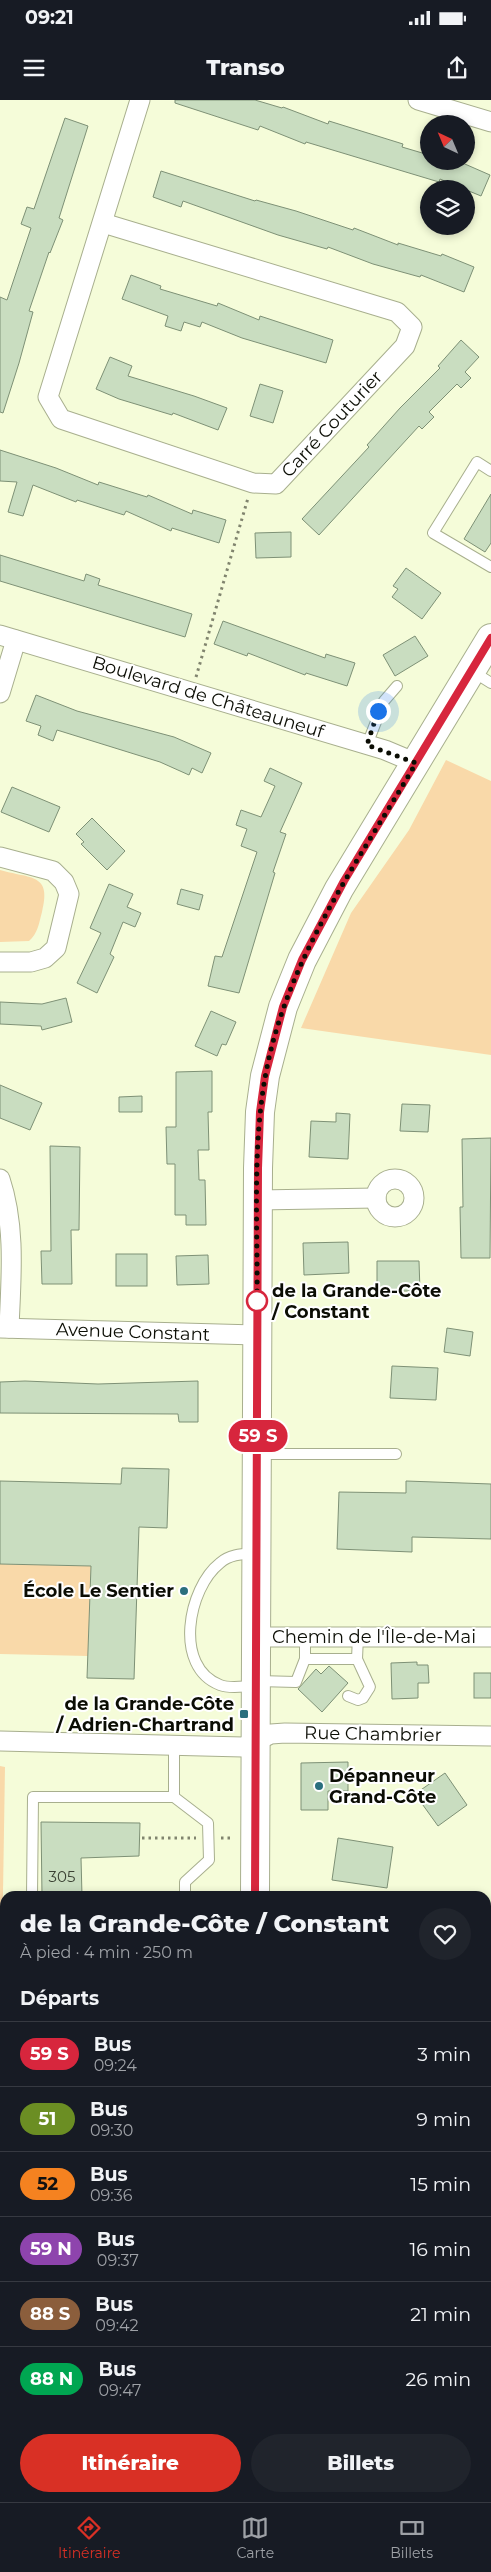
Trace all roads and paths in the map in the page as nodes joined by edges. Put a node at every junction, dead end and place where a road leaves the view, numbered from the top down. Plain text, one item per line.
1 (140, 100) edge
2 (418, 100) edge
3 (440, 103) edge
4 (491, 122) edge
5 (103, 224) junction
6 (491, 471) edge
7 (249, 496) dead end
8 (491, 567) edge
9 (8, 638) edge
10 (491, 638) edge
11 (196, 677) dead end
12 (481, 677) edge
13 (397, 686) dead end
14 (0, 693) edge
15 (367, 745) junction
16 (416, 763) junction
17 (0, 857) edge
18 (0, 962) edge
19 (0, 1179) edge
20 (376, 1198) dead end
21 (258, 1200) junction
22 (5, 1328) edge
23 (257, 1335) junction
24 (258, 1454) junction
25 (396, 1454) dead end
26 (257, 1553) junction
27 (358, 1636) junction
28 (257, 1637) junction
29 (305, 1637) junction
30 (491, 1638) edge
31 (357, 1658) junction
32 (305, 1659) junction
33 (256, 1683) junction
34 (348, 1696) dead end
35 (491, 1736) edge
36 (256, 1740) junction
37 (0, 1741) edge
38 (174, 1745) junction
39 (174, 1796) junction
40 (142, 1838) dead end
41 (197, 1838) dead end
42 (218, 1838) dead end
43 (243, 1838) dead end
44 (32, 1891) edge
45 (185, 1891) edge
46 (255, 1891) edge

1 - 5 street, Carré Couturier
2 - 3 street
3 - 4 street
5 - 5 street, Carré Couturier
6 - 8 lane
7 - 11 path
9 - 14 street
9 - 15 street, Boulevard de Châteauneuf
10 - 12 main road
12 - 16 main road
13 - 15 lane
15 - 16 street, Boulevard de Châteauneuf
16 - 21 main road
17 - 18 street
19 - 22 street, Avenue Constant
20 - 21 street
21 - 23 main road
22 - 23 street, Avenue Constant
23 - 24 main road
24 - 25 lane
24 - 26 main road
26 - 28 main road
26 - 33 lane
27 - 29 street, Chemin de l'Île-de-Mai
27 - 30 street, Chemin de l'Île-de-Mai
27 - 31 lane
28 - 29 street, Chemin de l'Île-de-Mai
28 - 33 main road
29 - 32 lane
31 - 32 lane
31 - 34 lane
32 - 33 lane
33 - 36 main road
35 - 36 street, Rue Chambrier
36 - 38 street, Rue Chambrier
36 - 46 main road
37 - 38 street, Rue Chambrier
38 - 39 lane
39 - 44 lane
39 - 45 lane
40 - 41 path
42 - 43 path

